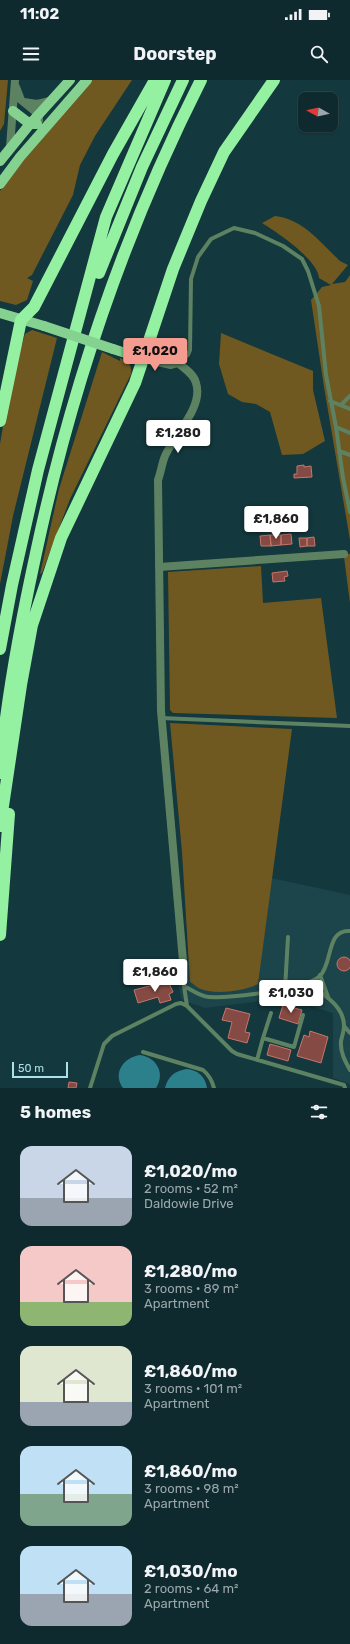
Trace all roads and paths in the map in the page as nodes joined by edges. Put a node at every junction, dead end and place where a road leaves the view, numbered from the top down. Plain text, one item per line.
1 (15, 80) edge
2 (70, 80) edge
3 (155, 80) edge
4 (165, 80) edge
5 (183, 80) edge
6 (203, 80) edge
7 (274, 80) edge
8 (87, 81) edge
9 (50, 101) junction
10 (23, 102) junction
11 (13, 111) junction
12 (37, 124) junction
13 (10, 147) junction
14 (0, 162) edge
15 (0, 184) edge
16 (0, 313) edge
17 (21, 320) junction
18 (144, 359) junction
19 (178, 363) junction
20 (350, 396) edge
21 (330, 401) junction
22 (341, 405) junction
23 (350, 409) edge
24 (0, 421) edge
25 (336, 427) junction
26 (48, 431) junction
27 (350, 433) edge
28 (339, 451) junction
29 (350, 455) edge
30 (350, 512) edge
31 (344, 554) dead end
32 (159, 567) junction
33 (45, 586) junction
34 (0, 649) edge
35 (161, 718) junction
36 (350, 726) edge
37 (0, 774) edge
38 (0, 826) edge
39 (350, 931) edge
40 (0, 935) edge
41 (288, 938) dead end
42 (183, 961) joint
43 (320, 976) junction
44 (303, 985) junction
45 (184, 986) junction
46 (285, 989) junction
47 (329, 999) junction
48 (187, 1006) junction
49 (271, 1013) dead end
50 (303, 1015) dead end
51 (344, 1026) junction
52 (350, 1033) edge
53 (263, 1038) junction
54 (143, 1052) dead end
55 (257, 1060) junction
56 (350, 1070) edge
57 (90, 1088) edge
58 (214, 1088) edge
59 (345, 1088) edge

1 - 10 street
1 - 11 street
2 - 9 main road
3 - 17 highway
4 - 26 highway
5 - 26 highway
6 - 37 highway
7 - 18 highway
8 - 12 main road
9 - 10 street
9 - 12 main road
10 - 12 street
11 - 12 main road
11 - 13 street
12 - 13 main road
12 - 15 main road
13 - 14 main road
16 - 17 main road
17 - 18 main road, bridge
17 - 24 highway
18 - 19 street
18 - 33 highway
19 - 21 lane
19 - 32 street
20 - 22 lane
21 - 22 lane
21 - 25 lane
22 - 23 lane
25 - 27 lane
25 - 28 lane
26 - 34 highway
28 - 29 lane
28 - 30 lane
31 - 32 street
32 - 35 street
33 - 38 highway
33 - 40 highway
35 - 36 lane
35 - 42 street
39 - 43 lane
41 - 46 lane
42 - 45 lane
43 - 44 lane
43 - 47 lane
44 - 46 lane
44 - 47 lane
45 - 46 lane
45 - 48 lane
47 - 51 lane
48 - 55 lane
48 - 57 lane
49 - 53 lane
50 - 53 lane
51 - 52 lane
51 - 56 lane
53 - 55 lane
54 - 58 lane
55 - 59 lane

